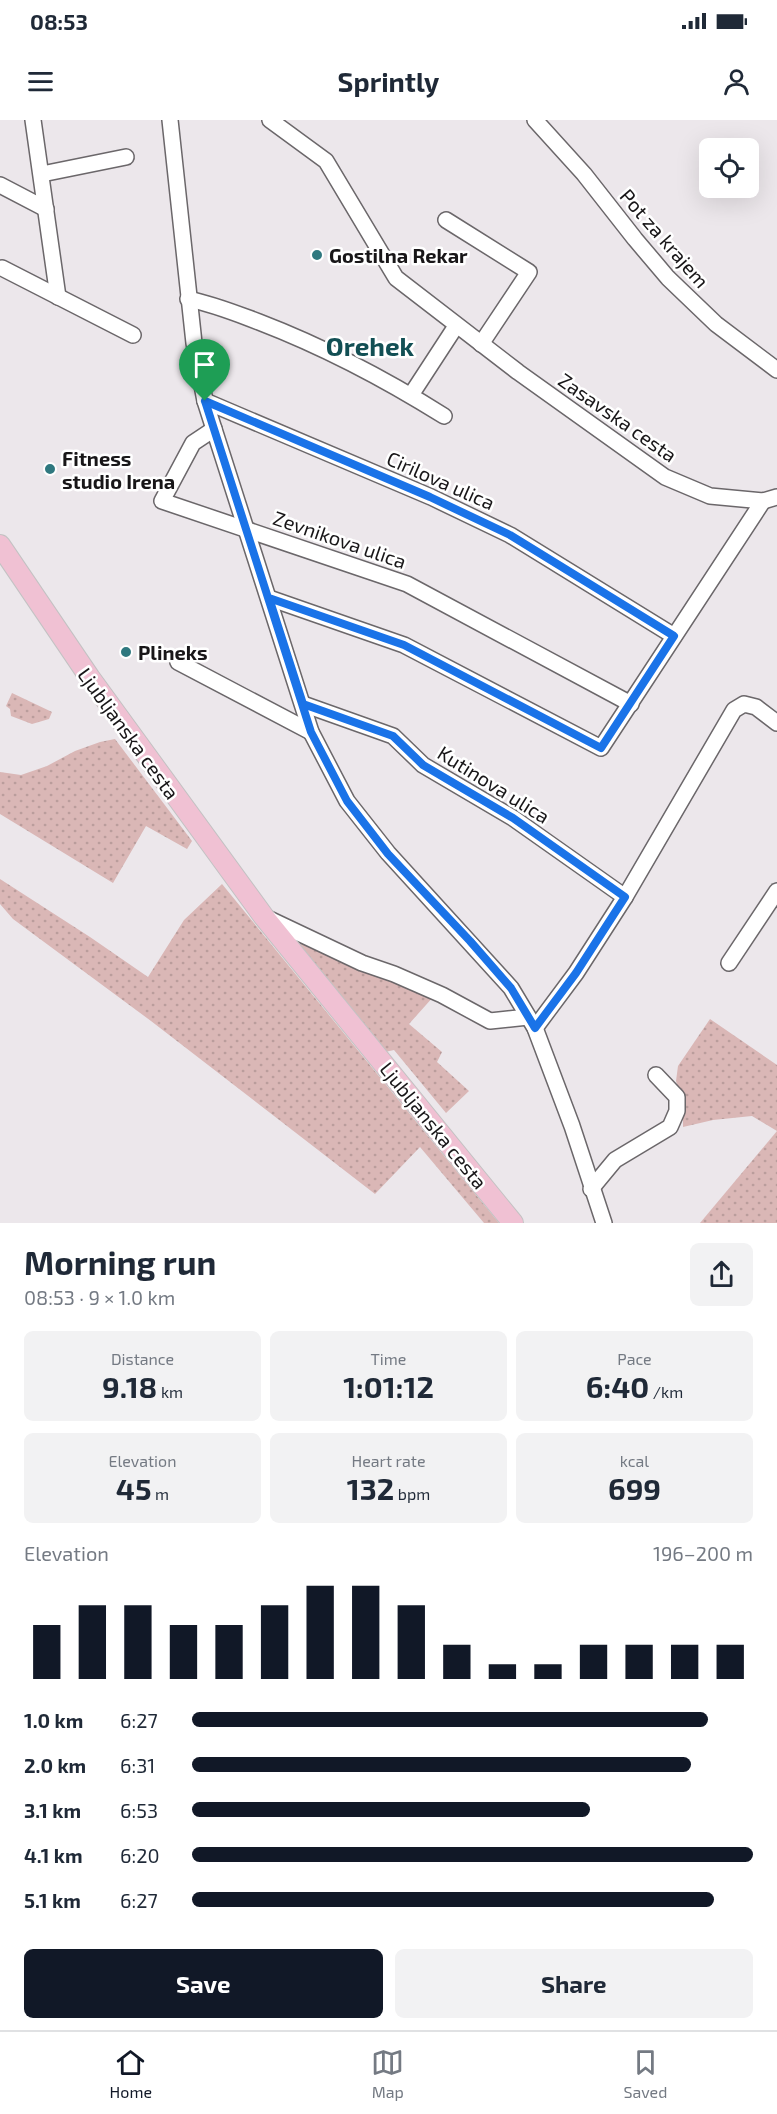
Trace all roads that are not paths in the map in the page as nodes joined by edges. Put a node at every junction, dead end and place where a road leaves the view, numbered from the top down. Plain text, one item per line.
1 (33, 120) edge
2 (170, 120) edge
3 (270, 120) edge
4 (535, 120) edge
5 (126, 157) dead end
6 (42, 174) junction
7 (0, 185) edge
8 (46, 209) junction
9 (446, 220) dead end
10 (2, 268) dead end
11 (58, 297) junction
12 (188, 299) junction
13 (456, 326) junction
14 (133, 335) dead end
15 (481, 344) junction
16 (777, 370) edge
17 (411, 395) junction
18 (205, 401) junction
19 (444, 416) dead end
20 (214, 429) junction
21 (770, 499) edge
22 (247, 529) junction
23 (0, 545) edge
24 (269, 598) junction
25 (674, 636) junction
26 (178, 662) dead end
27 (303, 704) junction
28 (631, 704) junction
29 (777, 723) edge
30 (311, 732) junction
31 (777, 891) edge
32 (625, 897) junction
33 (264, 917) junction
34 (729, 963) dead end
35 (532, 1022) junction
36 (656, 1075) dead end
37 (591, 1189) junction
38 (513, 1223) edge
39 (604, 1223) edge

1 - 6 street
2 - 12 street
3 - 13 street, Zasavska cesta
4 - 16 street, Pot za krajem
5 - 6 street
6 - 8 street
7 - 8 street
8 - 11 street
9 - 15 street
10 - 11 street
11 - 14 street
12 - 17 street
12 - 18 street
13 - 15 street, Zasavska cesta
13 - 17 street
15 - 21 street, Zasavska cesta
17 - 19 street
18 - 20 street
18 - 25 street, Cirilova ulica
20 - 22 street
20 - 22 street
21 - 25 street
22 - 24 street, Zevnikova ulica
22 - 28 street, Zevnikova ulica
23 - 33 main road, Ljubljanska cesta
24 - 27 street
24 - 28 street
25 - 28 street
26 - 30 street
27 - 30 street
27 - 32 street, Kutinova ulica
29 - 32 street
30 - 35 street
31 - 34 street
32 - 35 street
33 - 35 street, Ljubljanska cesta
33 - 38 main road, Ljubljanska cesta
35 - 37 street
36 - 37 street
37 - 39 street

